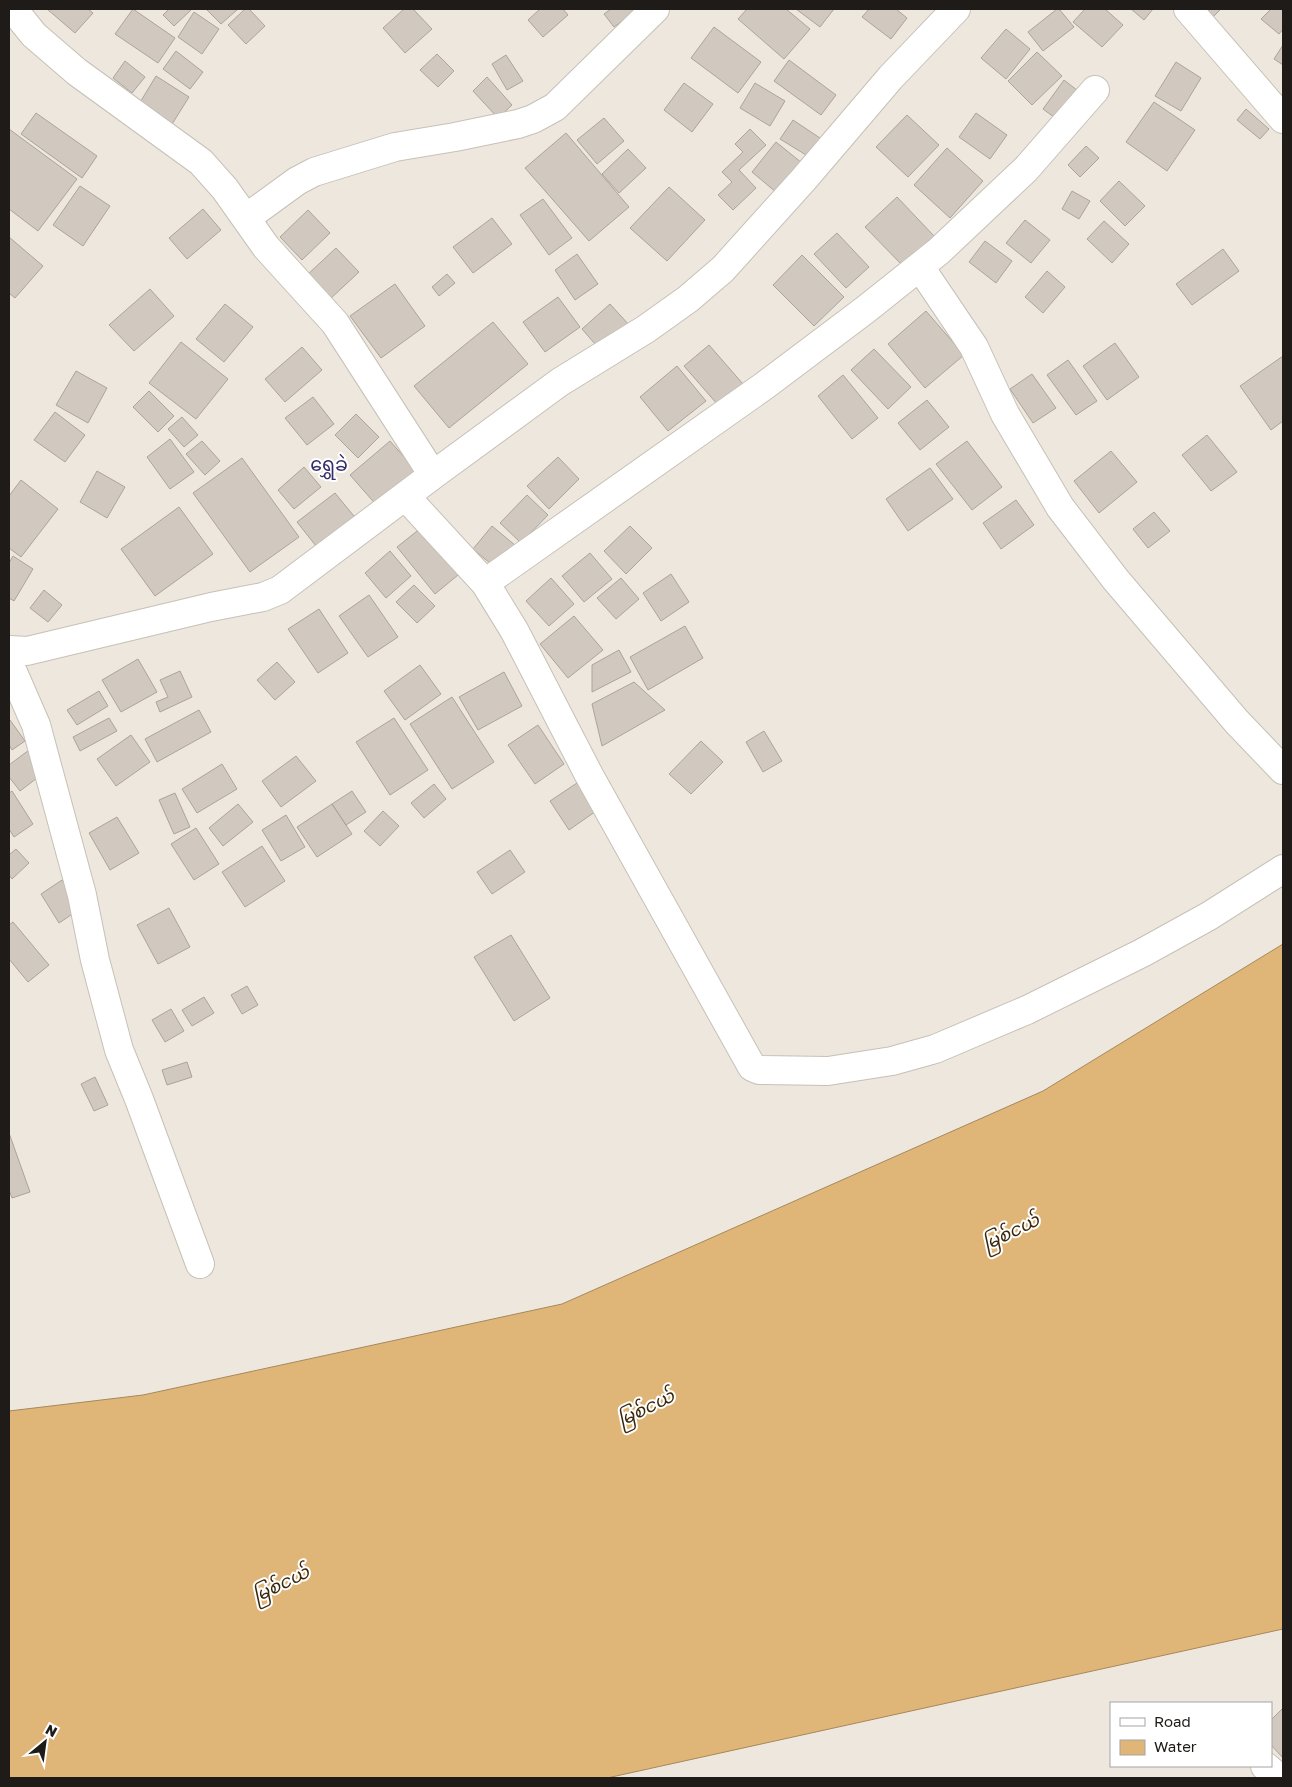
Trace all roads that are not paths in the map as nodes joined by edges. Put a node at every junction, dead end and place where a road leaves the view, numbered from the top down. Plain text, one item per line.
1 (13, 9) edge
2 (655, 9) edge
3 (956, 9) edge
4 (1188, 9) edge
5 (1095, 90) dead end
6 (1283, 119) edge
7 (246, 218) junction
8 (920, 267) junction
9 (433, 475) junction
10 (405, 496) junction
11 (485, 584) junction
12 (9, 650) edge
13 (9, 663) edge
14 (1283, 770) edge
15 (1283, 869) edge
16 (200, 1264) dead end
17 (1266, 1767) edge
18 (1279, 1778) edge

1 - 7 street
2 - 7 street
3 - 9 street
4 - 6 street
5 - 8 street
7 - 9 street
8 - 11 street
8 - 14 street
9 - 10 street
10 - 11 street
10 - 12 street
11 - 15 street
13 - 16 street
17 - 18 street

